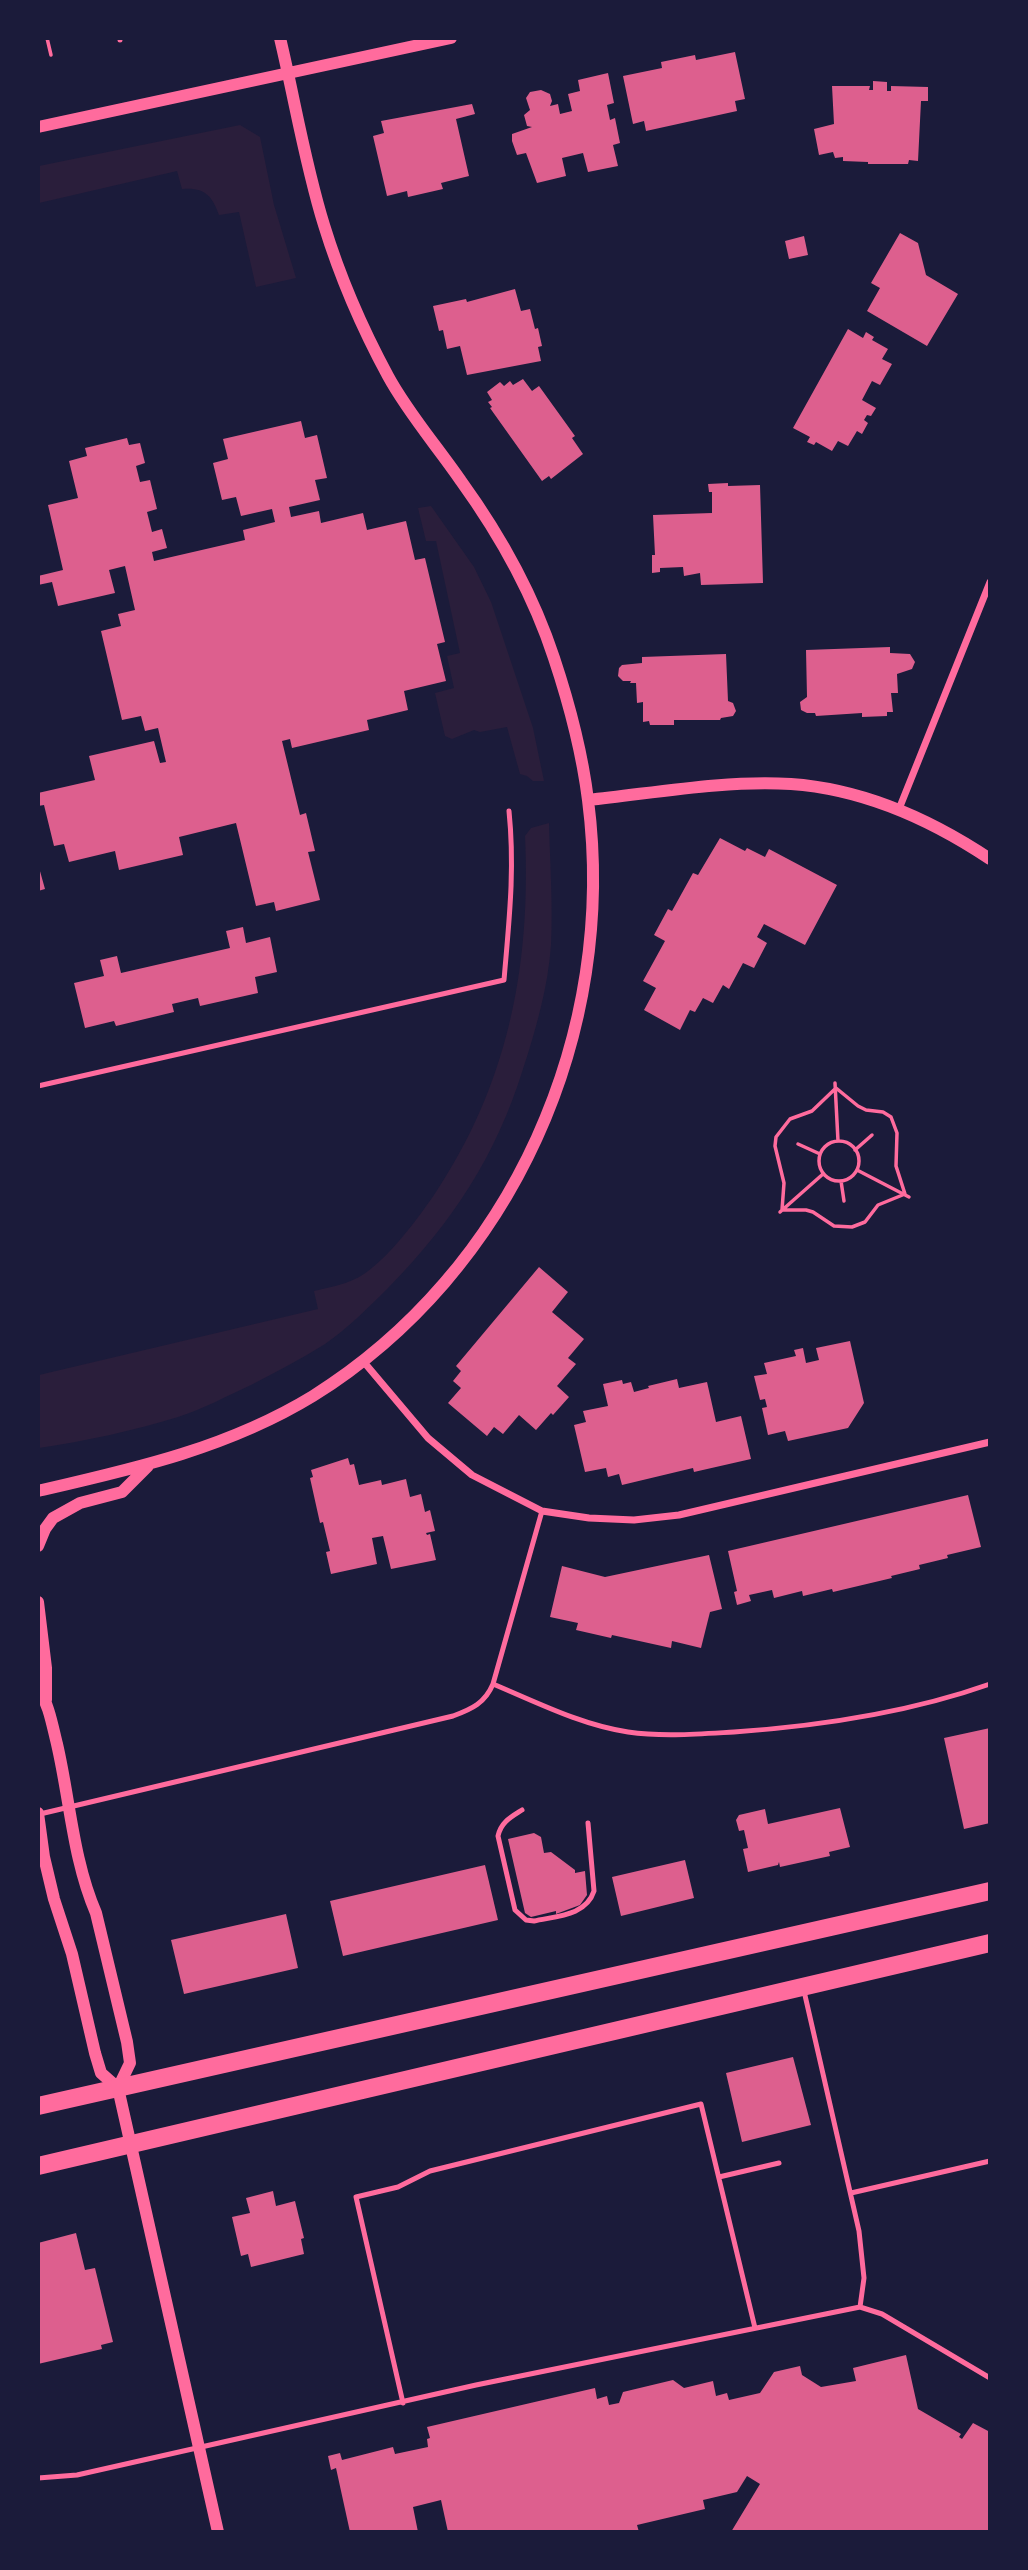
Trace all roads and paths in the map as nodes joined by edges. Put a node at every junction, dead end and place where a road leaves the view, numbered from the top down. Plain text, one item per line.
1 (47, 38) edge
2 (280, 38) edge
3 (451, 38) edge
4 (51, 55) dead end
5 (288, 73) junction
6 (38, 127) edge
7 (989, 582) edge
8 (588, 800) junction
9 (899, 809) junction
10 (509, 811) dead end
11 (989, 859) edge
12 (38, 1086) edge
13 (835, 1086) junction
14 (872, 1135) dead end
15 (838, 1141) junction
16 (798, 1144) dead end
17 (855, 1150) junction
18 (820, 1154) junction
19 (857, 1170) junction
20 (823, 1174) junction
21 (841, 1181) junction
22 (907, 1195) junction
23 (844, 1201) dead end
24 (781, 1211) junction
25 (363, 1361) junction
26 (989, 1442) edge
27 (148, 1465) junction
28 (38, 1491) edge
29 (542, 1511) junction
30 (38, 1546) edge
31 (38, 1602) edge
32 (493, 1684) junction
33 (989, 1684) edge
34 (38, 1687) edge
35 (47, 1700) junction
36 (70, 1807) junction
37 (522, 1810) dead end
38 (39, 1814) edge
39 (588, 1823) dead end
40 (989, 1891) edge
41 (989, 1943) edge
42 (802, 1986) junction
43 (118, 2088) junction
44 (38, 2106) edge
45 (131, 2145) junction
46 (989, 2161) edge
47 (779, 2162) dead end
48 (38, 2166) edge
49 (719, 2177) junction
50 (851, 2193) junction
51 (860, 2307) junction
52 (755, 2328) junction
53 (989, 2378) edge
54 (402, 2403) junction
55 (197, 2448) junction
56 (38, 2478) edge
57 (218, 2532) edge

1 - 4 path
2 - 5 street
3 - 5 street
5 - 6 street
5 - 8 street
7 - 9 street
8 - 9 street
8 - 25 street
9 - 11 street
10 - 12 lane
13 - 15 path
13 - 22 path
13 - 24 path
14 - 17 path
15 - 17 path
15 - 18 path
16 - 18 path
17 - 19 path
18 - 20 path
19 - 21 path
19 - 22 path
20 - 21 path
20 - 24 path
21 - 23 path
22 - 24 path
25 - 27 street
25 - 29 street
26 - 29 street
27 - 28 street
27 - 30 street
29 - 32 lane
31 - 35 street
32 - 33 lane
32 - 36 lane
34 - 35 street
35 - 36 street
36 - 38 lane
36 - 43 street
37 - 39 lane
38 - 43 street
40 - 43 main road
41 - 42 main road
42 - 45 main road
42 - 50 lane
43 - 44 main road
43 - 45 street
45 - 48 main road
45 - 55 street
46 - 50 lane
47 - 49 lane
49 - 52 lane
49 - 54 lane
50 - 51 lane
51 - 52 lane
51 - 53 lane
52 - 54 lane
54 - 55 lane
55 - 56 lane
55 - 57 street

